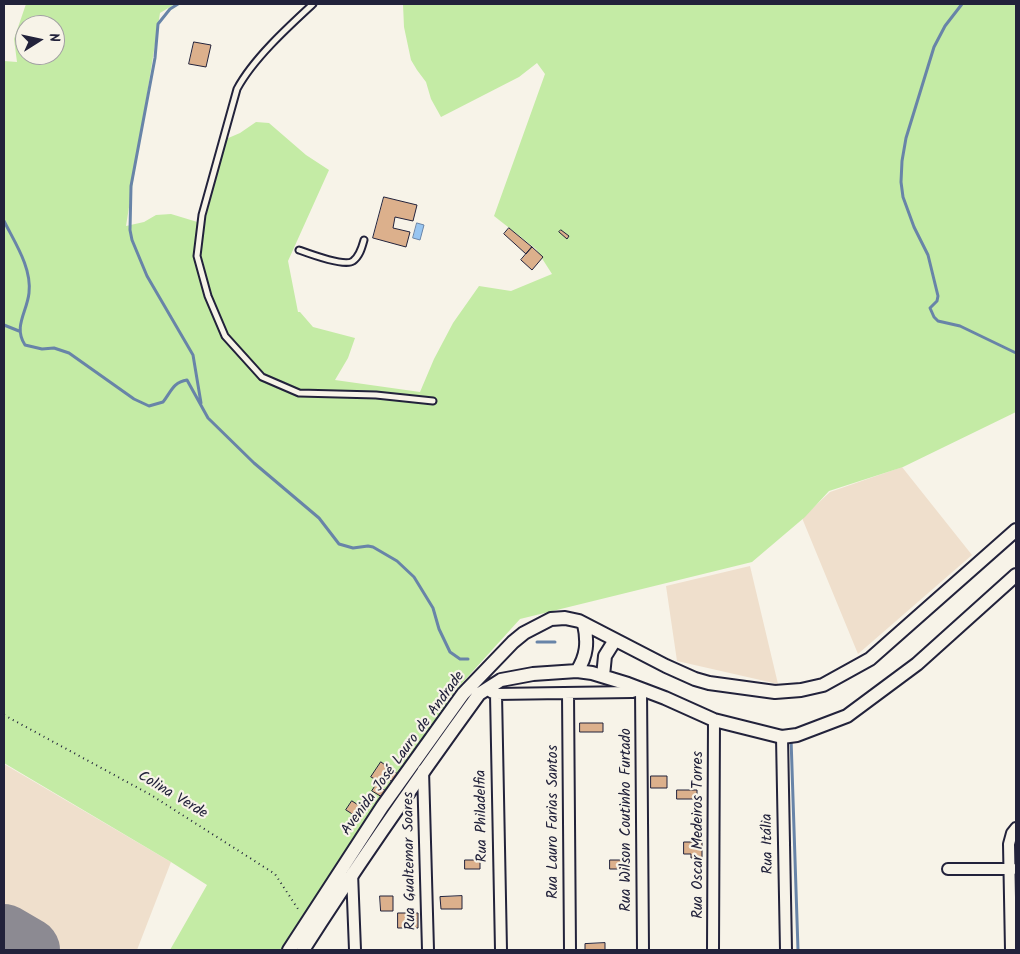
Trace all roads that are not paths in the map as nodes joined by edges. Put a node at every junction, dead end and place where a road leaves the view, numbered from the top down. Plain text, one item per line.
1 (313, 4) edge
2 (364, 240) dead end
3 (300, 250) dead end
4 (433, 401) dead end
5 (1016, 530) edge
6 (1016, 575) edge
7 (584, 624) junction
8 (616, 640) junction
9 (577, 671) junction
10 (603, 676) junction
11 (641, 689) junction
12 (483, 690) junction
13 (568, 693) junction
14 (496, 694) junction
15 (714, 720) junction
16 (788, 737) junction
17 (423, 770) junction
18 (1016, 828) edge
19 (948, 869) dead end
20 (1013, 869) edge
21 (352, 872) junction
22 (289, 950) edge
23 (303, 950) edge
24 (355, 950) edge
25 (428, 950) edge
26 (501, 950) edge
27 (570, 950) edge
28 (643, 950) edge
29 (713, 950) edge
30 (786, 950) edge
31 (1011, 950) edge

1 - 4 lane
2 - 3 lane
5 - 8 street, Avenida José Lauro de Andrade
6 - 16 street
7 - 8 street, Avenida José Lauro de Andrade
7 - 9 street
7 - 22 street, Avenida José Lauro de Andrade
8 - 10 street
9 - 10 street, Avenida José Lauro de Andrade
9 - 12 street, Avenida José Lauro de Andrade
10 - 11 street, Avenida José Lauro de Andrade
11 - 13 street
11 - 15 street, Avenida José Lauro de Andrade
11 - 28 street, Rua Wilson Coutinho Furtado
12 - 14 street
12 - 17 street, Avenida José Lauro de Andrade
13 - 14 street
13 - 27 street, Rua Lauro Farias Santos
14 - 26 street, Rua Philadelfia
15 - 16 street, Avenida José Lauro de Andrade
15 - 29 street, Rua Oscar Medeiros Torres
16 - 30 street, Rua Itália
17 - 21 street, Avenida José Lauro de Andrade
17 - 25 street, Rua Gualtemar Soares
18 - 20 street
19 - 20 street
20 - 31 street
21 - 23 street, Avenida José Lauro de Andrade
21 - 24 street

